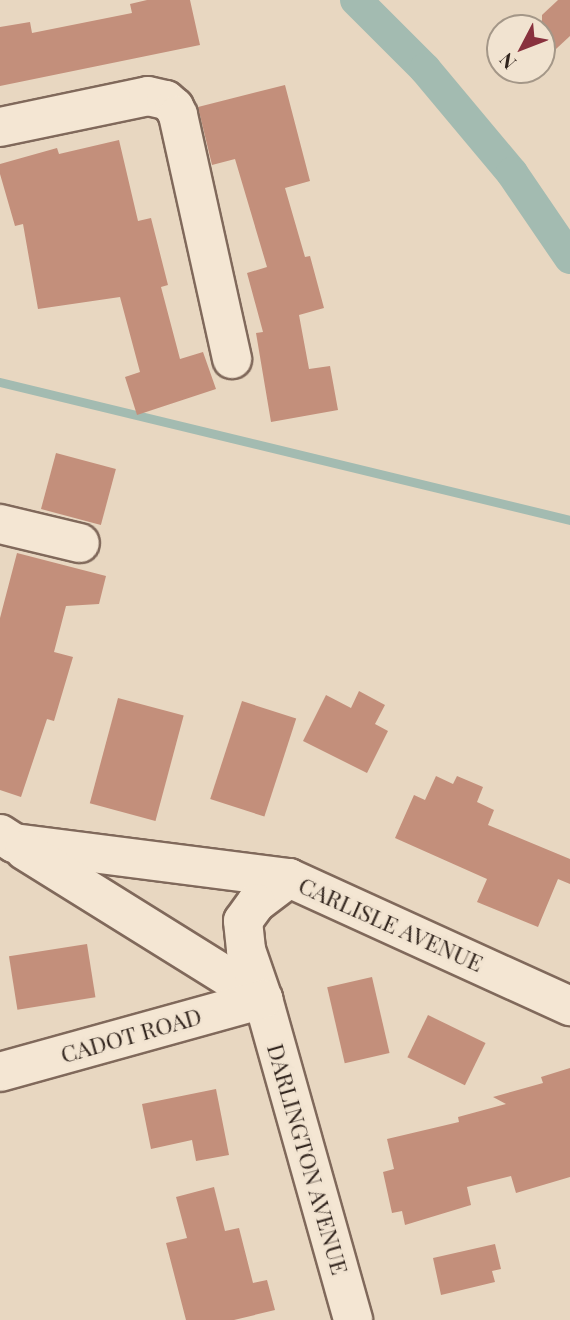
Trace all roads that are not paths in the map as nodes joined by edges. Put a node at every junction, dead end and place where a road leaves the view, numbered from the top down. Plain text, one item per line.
1 (0, 127) edge
2 (232, 359) dead end
3 (0, 524) edge
4 (80, 543) dead end
5 (7, 838) edge
6 (289, 878) junction
7 (263, 999) junction
8 (570, 1006) edge
9 (0, 1072) edge
10 (353, 1320) edge

1 - 2 street
3 - 4 street
5 - 6 street, CARLISLE AVENUE
5 - 7 street
6 - 7 street, DARLINGTON AVENUE
6 - 8 street, CARLISLE AVENUE
7 - 9 street, CADOT ROAD
7 - 10 street, DARLINGTON AVENUE

